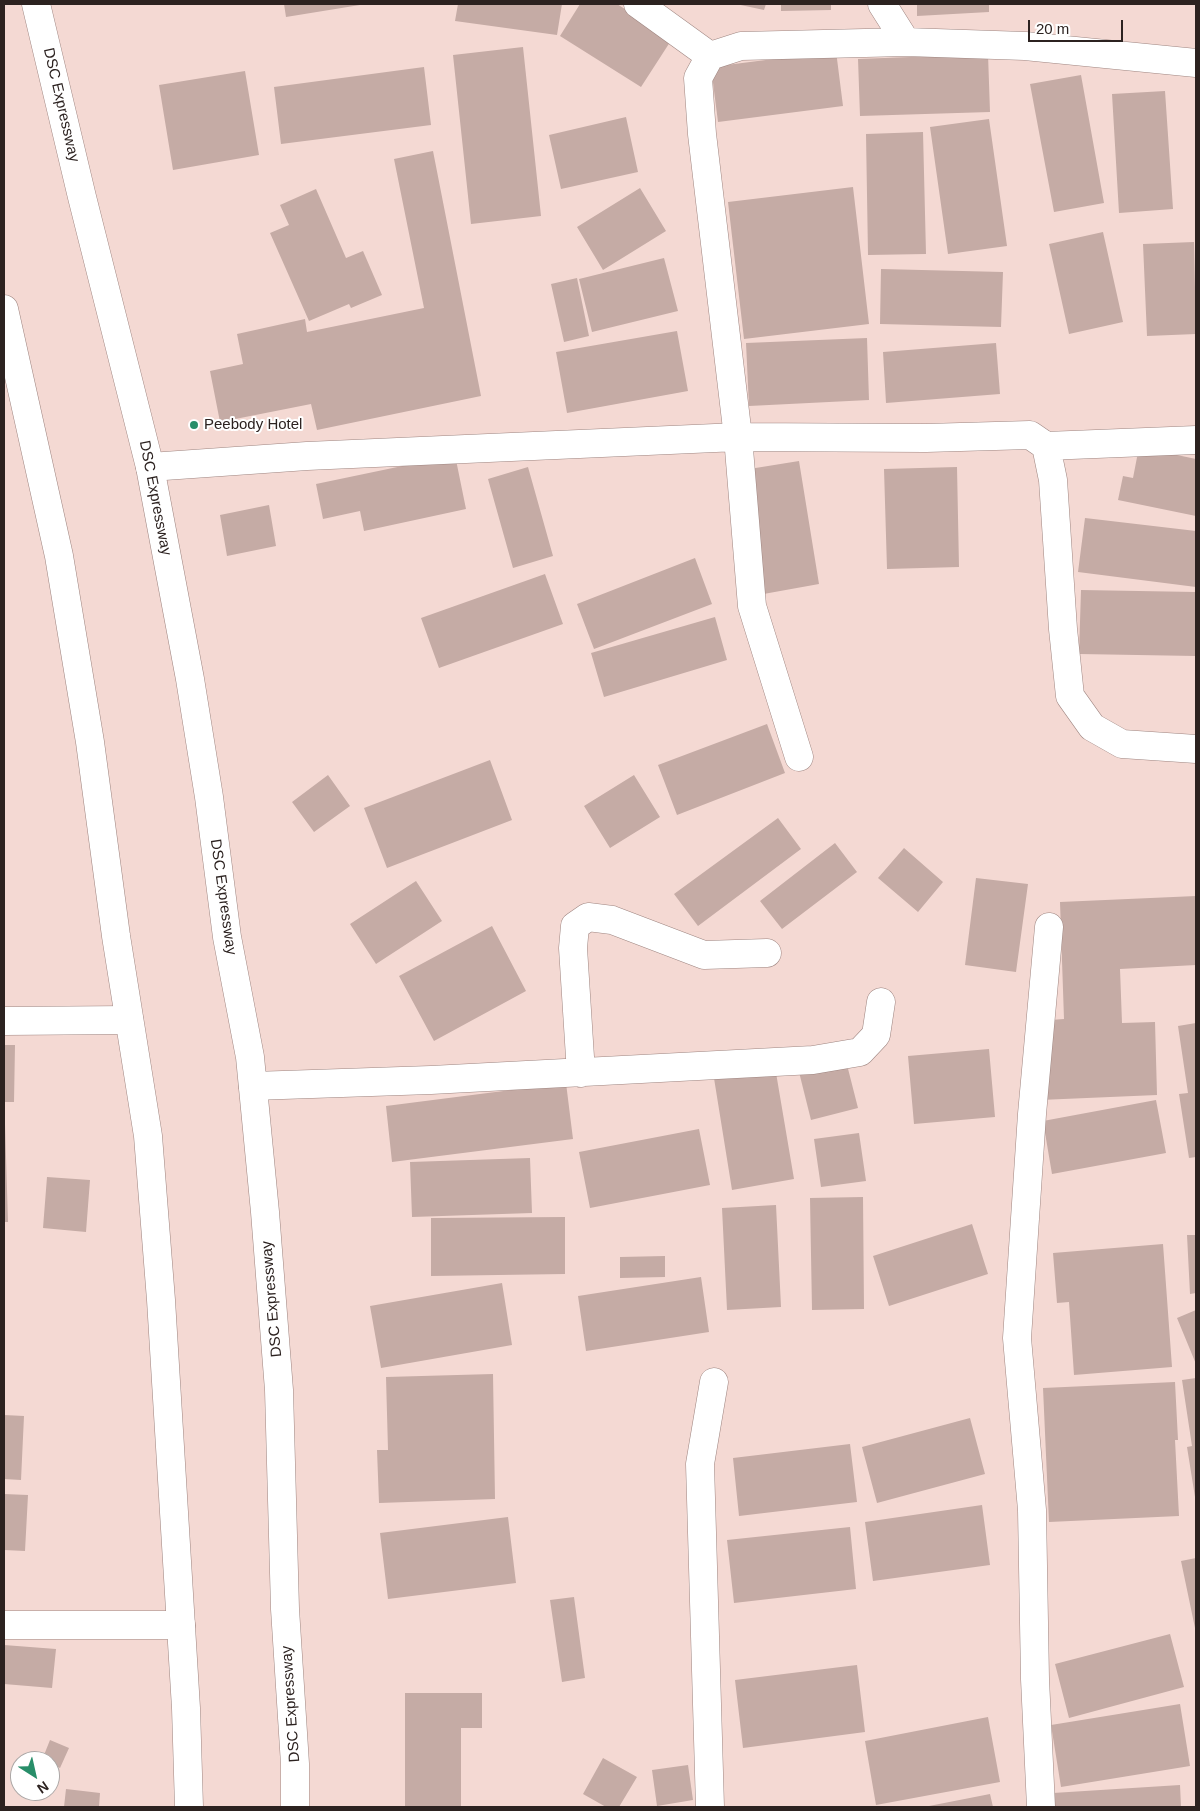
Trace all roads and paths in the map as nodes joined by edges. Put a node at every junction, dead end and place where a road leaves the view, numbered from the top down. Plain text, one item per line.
1 (36, 4) edge
2 (638, 4) edge
3 (882, 4) edge
4 (906, 42) junction
5 (710, 56) junction
6 (1196, 63) edge
7 (4, 309) edge
8 (11, 373) edge
9 (738, 436) junction
10 (1196, 440) edge
11 (1046, 446) junction
12 (150, 467) junction
13 (1196, 749) edge
14 (799, 757) dead end
15 (1049, 927) dead end
16 (767, 953) dead end
17 (881, 1002) dead end
18 (129, 1020) junction
19 (4, 1021) edge
20 (582, 1073) junction
21 (253, 1086) junction
22 (714, 1382) dead end
23 (4, 1625) edge
24 (181, 1625) junction
25 (188, 1807) edge
26 (295, 1807) edge
27 (710, 1807) edge
28 (1041, 1807) edge

1 - 12 street, DSC Expressway
2 - 5 street
3 - 4 street
4 - 5 street
4 - 6 street
5 - 9 street
7 - 8 street
8 - 18 street
9 - 11 street
9 - 12 street
9 - 14 street
10 - 11 street
11 - 13 street
12 - 21 street, DSC Expressway
15 - 28 street
16 - 20 street
17 - 20 street
18 - 19 street
18 - 24 street
20 - 21 street
21 - 26 street, DSC Expressway
22 - 27 street
23 - 24 street
24 - 25 street

